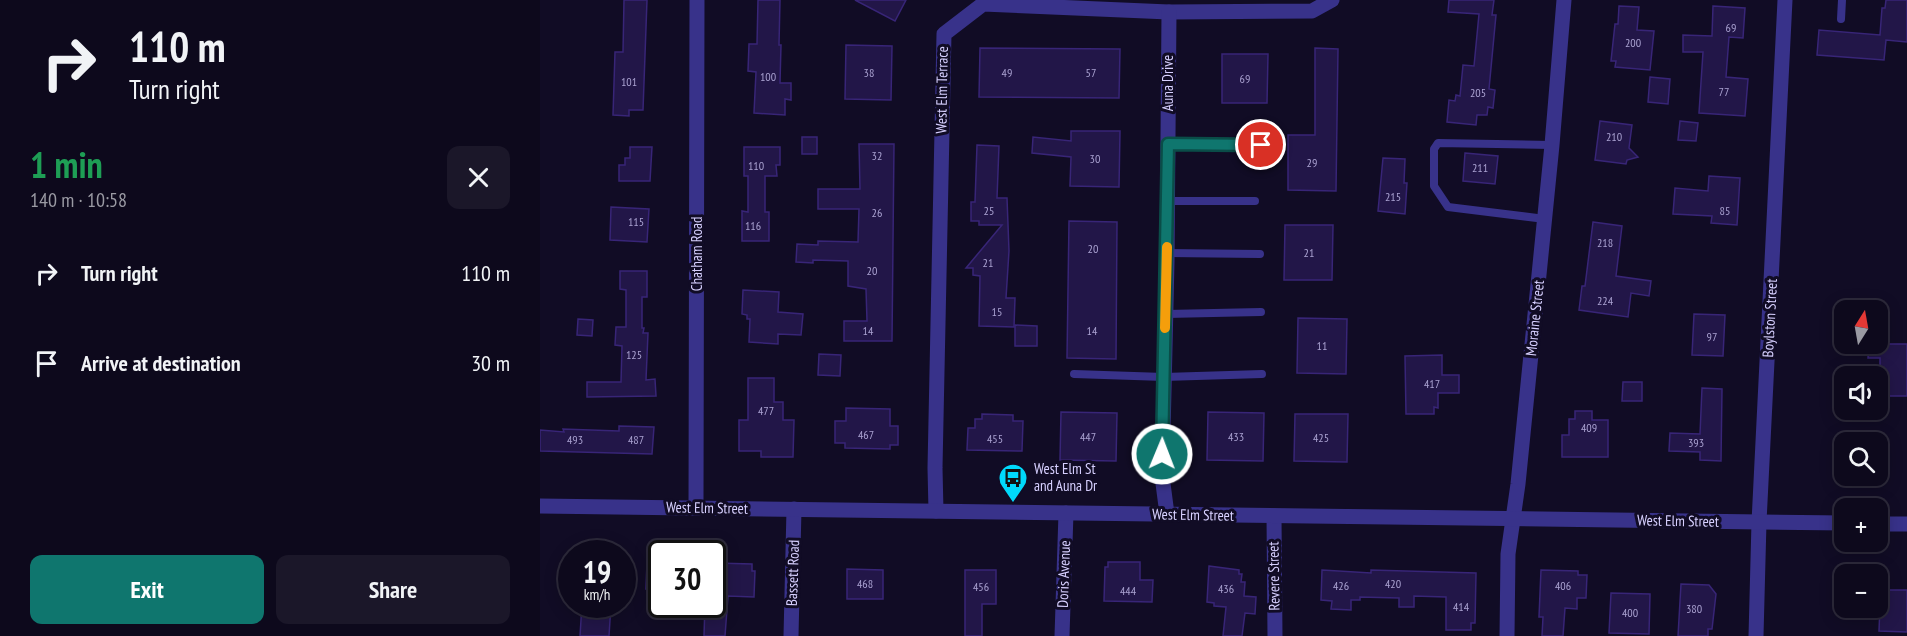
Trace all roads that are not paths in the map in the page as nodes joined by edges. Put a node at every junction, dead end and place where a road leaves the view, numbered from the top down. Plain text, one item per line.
1 (697, 0) edge
2 (1332, 0) edge
3 (1564, 0) edge
4 (1785, 0) edge
5 (1842, 0) edge
6 (1169, 12) junction
7 (1841, 19) dead end
8 (1168, 144) junction
9 (1261, 145) dead end
10 (1552, 145) junction
11 (1167, 201) junction
12 (1255, 201) dead end
13 (1545, 219) junction
14 (1167, 253) junction
15 (1260, 254) dead end
16 (1261, 312) dead end
17 (1166, 314) junction
18 (1074, 374) dead end
19 (1262, 374) dead end
20 (1164, 377) junction
21 (540, 506) edge
22 (696, 508) junction
23 (794, 510) junction
24 (936, 511) junction
25 (1066, 513) junction
26 (1167, 514) junction
27 (1274, 516) junction
28 (1513, 519) junction
29 (1760, 522) junction
30 (1834, 523) edge
31 (1888, 524) edge
32 (1907, 524) edge
33 (791, 636) edge
34 (1062, 636) edge
35 (1275, 636) edge
36 (1507, 636) edge
37 (1756, 636) edge

1 - 22 street, Chatham Road
2 - 6 street, West Elm Terrace
3 - 10 street, Moraine Street
4 - 29 street, Boylston Street
5 - 7 lane
6 - 8 street, Auna Drive
6 - 24 street, West Elm Terrace
8 - 9 lane
8 - 11 street, Auna Drive
10 - 13 street, Moraine Street
10 - 13 lane
11 - 12 lane
11 - 14 street, Auna Drive
13 - 28 street, Moraine Street
14 - 15 lane
14 - 17 street, Auna Drive
16 - 17 lane
17 - 20 street, Auna Drive
18 - 20 lane
19 - 20 lane
20 - 26 street, Auna Drive
21 - 22 street, West Elm Street
22 - 23 street, West Elm Street
23 - 24 street, West Elm Street
23 - 33 street, Bassett Road
24 - 25 street, West Elm Street
25 - 26 street, West Elm Street
25 - 34 street, Doris Avenue
26 - 27 street, West Elm Street
27 - 28 street, West Elm Street
27 - 35 street, Revere Street
28 - 29 street, West Elm Street
28 - 36 street, Moraine Street
29 - 30 street, West Elm Street
29 - 37 street, Boylston Street
31 - 32 street

